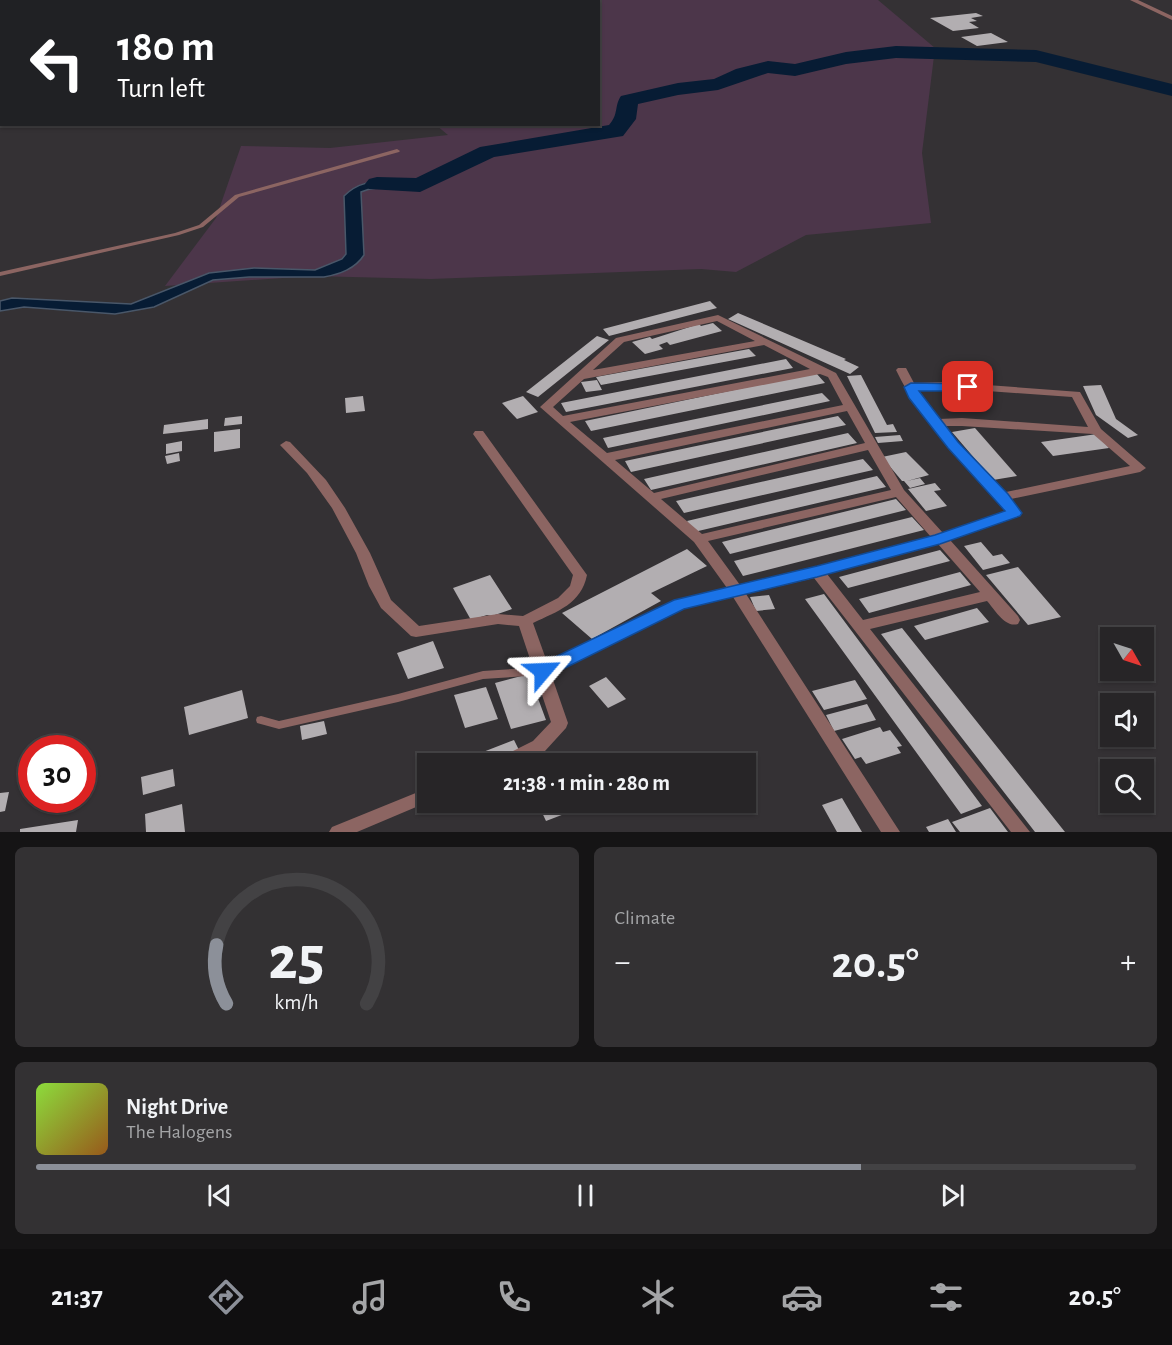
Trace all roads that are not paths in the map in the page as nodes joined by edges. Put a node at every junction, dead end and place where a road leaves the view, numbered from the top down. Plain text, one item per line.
1 (1133, 0) edge
2 (1172, 18) edge
3 (397, 151) dead end
4 (0, 274) edge
5 (765, 342) junction
6 (821, 370) junction
7 (902, 370) dead end
8 (580, 376) junction
9 (911, 387) junction
10 (851, 407) junction
11 (560, 420) junction
12 (938, 423) junction
13 (1096, 431) junction
14 (479, 434) dead end
15 (286, 445) dead end
16 (872, 445) junction
17 (604, 458) junction
18 (899, 492) junction
19 (1003, 497) junction
20 (650, 498) junction
21 (940, 538) junction
22 (699, 539) junction
23 (817, 572) junction
24 (737, 591) junction
25 (989, 595) junction
26 (1013, 620) dead end
27 (525, 621) junction
28 (860, 626) junction
29 (543, 671) junction
30 (261, 720) dead end
31 (525, 753) edge
32 (417, 800) edge
33 (338, 832) edge
34 (891, 832) edge
35 (1021, 832) edge

1 - 2 street
3 - 4 lane
5 - 6 street
5 - 8 street
5 - 8 street
6 - 10 street
6 - 11 street
7 - 9 street
8 - 11 street
9 - 12 street
9 - 13 street
10 - 16 street
10 - 17 street
11 - 17 street
12 - 13 street
12 - 19 street
13 - 19 street
14 - 27 street
15 - 27 street
16 - 18 street
16 - 20 street
17 - 20 street
18 - 21 street
18 - 22 street
19 - 21 street
20 - 22 street
21 - 23 street
21 - 25 street
22 - 24 street
23 - 24 street
23 - 28 street
24 - 29 street
24 - 34 street
25 - 26 street
25 - 28 street
27 - 29 street
28 - 35 street
29 - 30 lane
29 - 31 street
32 - 33 street

